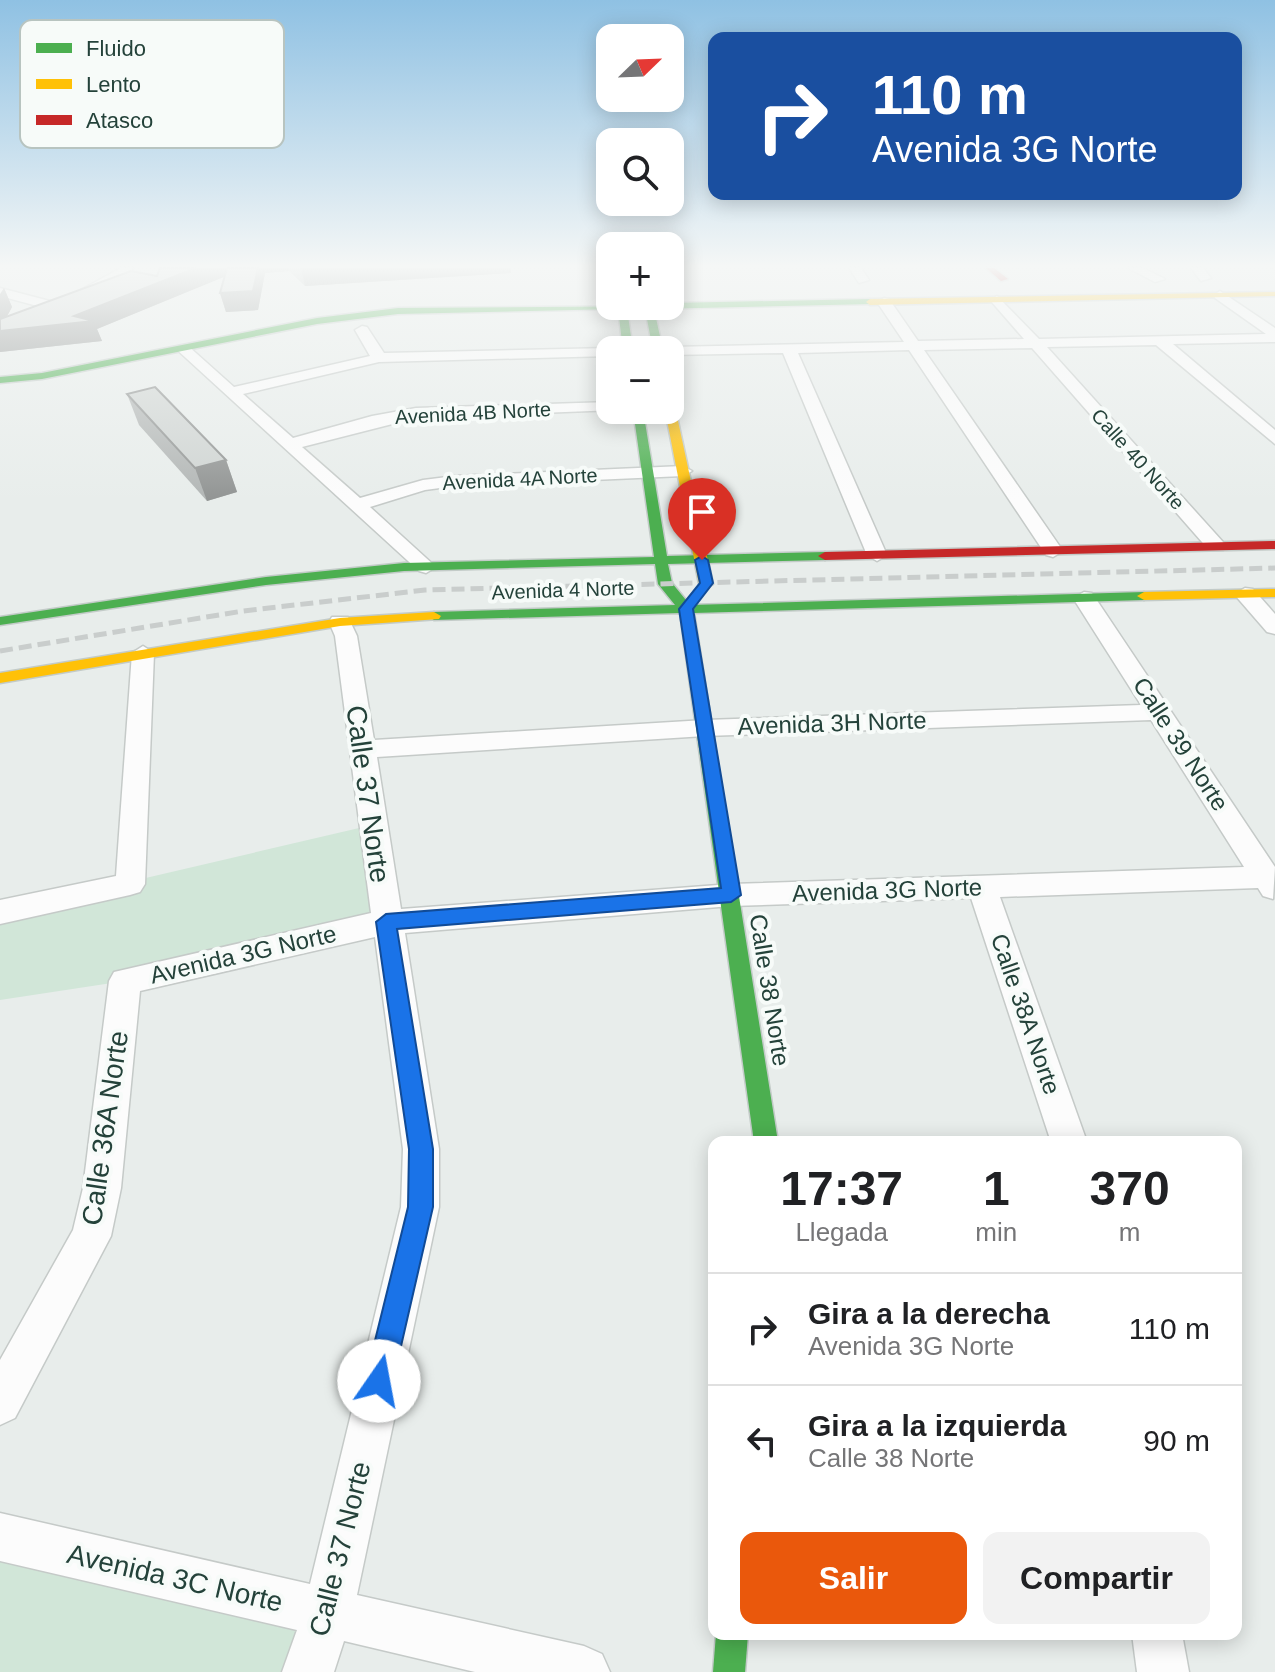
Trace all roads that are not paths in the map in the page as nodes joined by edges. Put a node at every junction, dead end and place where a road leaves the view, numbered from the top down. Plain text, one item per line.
1 (120, 346) edge
2 (163, 346) edge
3 (192, 346) edge
4 (372, 346) edge
5 (913, 346) edge
6 (914, 346) edge
7 (1037, 346) edge
8 (1166, 346) edge
9 (182, 348) junction
10 (789, 349) junction
11 (684, 351) edge
12 (596, 352) edge
13 (126, 354) junction
14 (148, 354) junction
15 (379, 358) junction
16 (0, 364) edge
17 (0, 379) edge
18 (232, 392) junction
19 (596, 407) edge
20 (640, 424) edge
21 (673, 424) edge
22 (1275, 439) edge
23 (292, 444) junction
24 (683, 471) junction
25 (647, 473) junction
26 (360, 504) junction
27 (1275, 545) edge
28 (1216, 546) junction
29 (1053, 551) junction
30 (877, 555) junction
31 (702, 560) junction
32 (661, 561) junction
33 (426, 567) junction
34 (1275, 593) edge
35 (1245, 594) junction
36 (1084, 598) junction
37 (686, 609) junction
38 (0, 621) edge
39 (340, 622) junction
40 (1275, 627) edge
41 (143, 653) junction
42 (0, 678) edge
43 (1161, 712) junction
44 (705, 728) junction
45 (360, 749) junction
46 (1271, 884) edge
47 (982, 887) junction
48 (731, 895) junction
49 (0, 912) edge
50 (386, 922) junction
51 (130, 979) joint
52 (766, 1136) edge
53 (1067, 1136) edge
54 (0, 1403) edge
55 (0, 1537) edge
56 (328, 1614) junction
57 (732, 1640) edge
58 (1158, 1640) edge
59 (308, 1672) edge
60 (584, 1672) edge
61 (729, 1672) edge
62 (1163, 1672) edge

1 - 16 main road
2 - 13 main road
3 - 9 main road
4 - 15 street
5 - 10 street
6 - 29 street
7 - 28 street, Calle 40 Norte
8 - 22 street
9 - 14 main road
9 - 18 street
10 - 11 street
10 - 30 street
12 - 15 street
13 - 14 main road
13 - 17 main road
14 - 17 main road
15 - 18 street
18 - 23 street
19 - 23 street, Avenida 4B Norte
20 - 25 main road, Calle 38 Norte
21 - 24 main road
23 - 26 street
24 - 25 street, Avenida 4A Norte
24 - 31 main road
25 - 26 street, Avenida 4A Norte
25 - 32 main road, Calle 38 Norte
26 - 33 street
27 - 28 main road, Avenida 4 Norte
28 - 29 main road, Avenida 4 Norte
29 - 30 main road, Avenida 4 Norte
30 - 31 main road, Avenida 4 Norte
31 - 32 main road, Avenida 4 Norte
31 - 37 main road
32 - 33 main road, Avenida 4 Norte
32 - 37 main road, Calle 38 Norte
33 - 38 main road, Avenida 4 Norte
34 - 35 main road, Avenida 4 Norte
35 - 36 main road, Avenida 4 Norte
35 - 40 street
36 - 37 main road, Avenida 4 Norte
36 - 43 street, Calle 39 Norte
37 - 39 main road, Avenida 4 Norte
37 - 44 main road, Calle 38 Norte
39 - 41 main road, Avenida 4 Norte
39 - 45 street, Calle 37 Norte
41 - 42 main road, Avenida 4 Norte
41 - 49 street
43 - 44 street, Avenida 3H Norte
43 - 46 street, Calle 39 Norte
44 - 45 street, Avenida 3H Norte
44 - 48 main road, Calle 38 Norte
45 - 50 street, Calle 37 Norte
46 - 47 street, Avenida 3G Norte
47 - 48 street, Avenida 3G Norte
47 - 53 street, Calle 38A Norte
48 - 50 street, Avenida 3G Norte
48 - 52 main road, Calle 38 Norte
50 - 51 street, Avenida 3G Norte
50 - 56 street, Calle 37 Norte
51 - 54 street, Calle 36A Norte
55 - 56 street, Avenida 3C Norte
56 - 59 street, Calle 37 Norte
56 - 60 street, Avenida 3C Norte
57 - 61 main road
58 - 62 street

